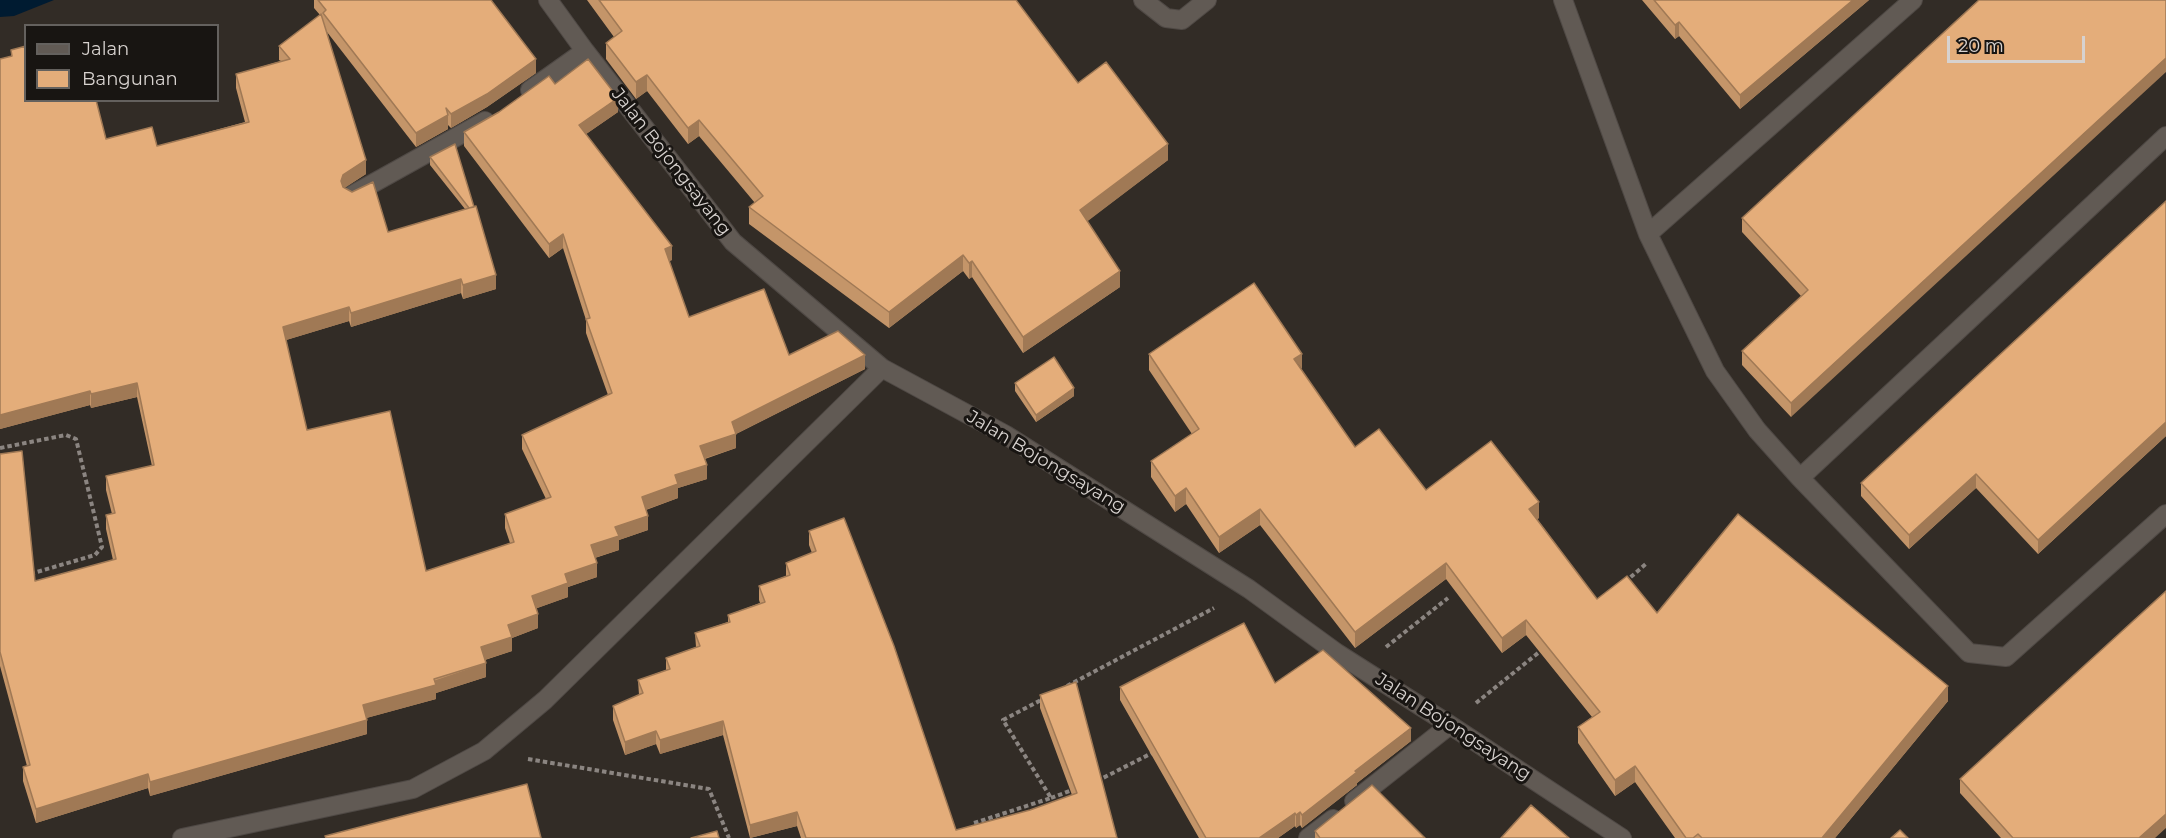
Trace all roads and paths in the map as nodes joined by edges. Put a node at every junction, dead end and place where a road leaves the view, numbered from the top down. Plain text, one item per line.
1 (548, 0) edge
2 (1143, 0) edge
3 (1207, 0) edge
4 (1563, 0) edge
5 (1913, 0) edge
6 (585, 51) junction
7 (520, 97) edge
8 (502, 110) edge
9 (2166, 136) edge
10 (352, 195) edge
11 (1648, 234) junction
12 (882, 368) junction
13 (0, 448) edge
14 (1800, 478) junction
15 (2166, 514) edge
16 (1647, 563) dead end
17 (22, 576) edge
18 (1620, 586) edge
19 (1249, 589) junction
20 (1448, 598) dead end
21 (1549, 644) edge
22 (1360, 668) junction
23 (1065, 687) edge
24 (1054, 692) edge
25 (1450, 725) junction
26 (1163, 747) edge
27 (484, 751) junction
28 (1091, 783) edge
29 (1081, 787) edge
30 (1051, 798) junction
31 (974, 823) edge
32 (182, 838) edge
33 (729, 838) edge
34 (1308, 838) edge
35 (1622, 838) edge

1 - 6 street, Jalan Bojongsayang
2 - 3 street
4 - 11 street
5 - 11 street
6 - 7 street
6 - 12 street, Jalan Bojongsayang
8 - 10 street
9 - 14 street
11 - 14 street
12 - 19 street, Jalan Bojongsayang
12 - 27 street
13 - 17 path
14 - 15 street
16 - 18 path
19 - 22 street, Jalan Bojongsayang
19 - 23 path
20 - 22 path
21 - 25 path
22 - 25 street, Jalan Bojongsayang
24 - 30 path
25 - 34 street
25 - 35 street, Jalan Bojongsayang
26 - 28 path
27 - 32 street
27 - 33 path
29 - 30 path
30 - 31 path

